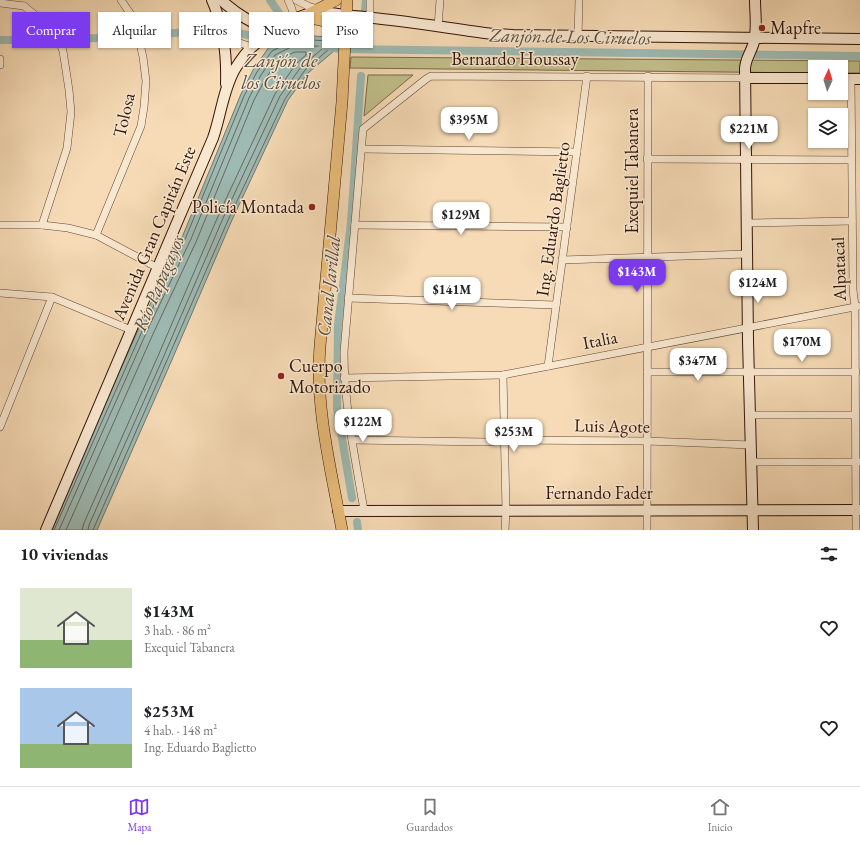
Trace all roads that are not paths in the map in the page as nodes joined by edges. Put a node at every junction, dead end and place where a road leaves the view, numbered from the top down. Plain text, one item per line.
1 (29, 0) edge
2 (121, 0) edge
3 (212, 0) edge
4 (221, 0) edge
5 (288, 0) edge
6 (296, 0) edge
7 (336, 0) edge
8 (347, 0) edge
9 (370, 0) edge
10 (440, 0) edge
11 (579, 0) edge
12 (755, 0) edge
13 (0, 3) edge
14 (24, 6) junction
15 (216, 12) edge
16 (297, 12) edge
17 (306, 12) edge
18 (312, 12) edge
19 (346, 12) edge
20 (370, 12) edge
21 (373, 17) edge
22 (249, 21) edge
23 (438, 27) junction
24 (578, 37) junction
25 (860, 39) edge
26 (754, 40) junction
27 (226, 48) edge
28 (251, 48) edge
29 (344, 48) edge
30 (0, 59) edge
31 (0, 65) edge
32 (587, 76) junction
33 (648, 76) junction
34 (744, 78) junction
35 (808, 78) edge
36 (851, 79) edge
37 (226, 92) junction
38 (362, 149) junction
39 (577, 152) junction
40 (647, 159) junction
41 (746, 160) junction
42 (851, 160) junction
43 (852, 221) junction
44 (747, 223) junction
45 (0, 224) edge
46 (42, 225) junction
47 (355, 225) junction
48 (567, 227) junction
49 (96, 235) junction
50 (747, 254) junction
51 (647, 258) junction
52 (562, 260) junction
53 (158, 268) junction
54 (0, 294) edge
55 (52, 297) junction
56 (348, 298) junction
57 (556, 305) junction
58 (858, 306) edge
59 (748, 328) junction
60 (131, 330) junction
61 (647, 347) junction
62 (548, 366) junction
63 (648, 372) junction
64 (749, 372) junction
65 (856, 372) junction
66 (503, 375) junction
67 (344, 378) junction
68 (858, 380) edge
69 (856, 415) junction
70 (750, 416) junction
71 (0, 427) edge
72 (352, 440) junction
73 (504, 440) junction
74 (647, 441) junction
75 (751, 445) junction
76 (751, 462) junction
77 (858, 462) edge
78 (364, 510) junction
79 (506, 510) junction
80 (647, 510) junction
81 (752, 510) junction
82 (858, 510) edge
83 (338, 511) junction
84 (46, 530) edge
85 (342, 530) edge
86 (505, 530) edge
87 (647, 530) edge
88 (753, 530) edge
89 (856, 530) edge

1 - 14 street
2 - 49 street, Tolosa
3 - 15 street
4 - 22 street
5 - 16 street
6 - 17 street
7 - 18 main road
8 - 19 main road
9 - 20 street
10 - 23 street
11 - 24 street
12 - 26 street
13 - 14 street
14 - 46 street
21 - 23 street
23 - 24 street
24 - 26 street
25 - 26 street
26 - 34 street
27 - 37 street
28 - 37 street, Avenida Gran Capitán Este
29 - 83 main road
30 - 31 street
32 - 33 street, Bernardo Houssay
32 - 38 street, Bernardo Houssay
32 - 39 street, Ing. Eduardo Baglietto
33 - 34 street, Bernardo Houssay
33 - 40 street, Exequiel Tabanera
34 - 35 street, Bernardo Houssay
34 - 41 street
36 - 42 street, Alpatacal
37 - 53 street, Avenida Gran Capitán Este
38 - 39 street
38 - 47 street
39 - 48 street, Ing. Eduardo Baglietto
40 - 41 street
40 - 51 street, Exequiel Tabanera
41 - 42 street
41 - 44 street
42 - 43 street, Alpatacal
43 - 44 street
43 - 58 street, Alpatacal
44 - 50 street
45 - 46 street
46 - 49 street
47 - 48 street
47 - 56 street
48 - 52 street, Ing. Eduardo Baglietto
49 - 53 street
50 - 51 street
50 - 59 street
51 - 52 street
51 - 61 street, Exequiel Tabanera
52 - 57 street, Ing. Eduardo Baglietto
53 - 60 street, Avenida Gran Capitán Este
54 - 55 street
55 - 60 street
55 - 71 street
56 - 57 street
56 - 67 street
57 - 62 street, Ing. Eduardo Baglietto
58 - 59 street, Italia
58 - 65 street, Alpatacal
59 - 61 street, Italia
59 - 64 street
60 - 84 street, Avenida Gran Capitán Este
61 - 62 street, Italia
61 - 63 street, Exequiel Tabanera
62 - 66 street, Italia
63 - 64 street
63 - 74 street, Exequiel Tabanera
64 - 65 street
64 - 70 street
65 - 68 street, Alpatacal
66 - 67 street, Italia
66 - 73 street
67 - 72 street
68 - 69 street, Alpatacal
69 - 70 street
69 - 77 street, Alpatacal
70 - 75 street
72 - 73 street, Luis Agote
72 - 78 street
73 - 74 street, Luis Agote
73 - 79 street
74 - 75 street, Luis Agote
74 - 80 street, Exequiel Tabanera
75 - 76 street
76 - 77 street
76 - 81 street
77 - 82 street, Alpatacal
78 - 79 street, Fernando Fader
78 - 83 street, Fernando Fader
79 - 80 street, Fernando Fader
79 - 86 street
80 - 81 street, Fernando Fader
80 - 87 street, Exequiel Tabanera
81 - 82 street, Fernando Fader
81 - 88 street
82 - 89 street, Alpatacal
83 - 85 main road

